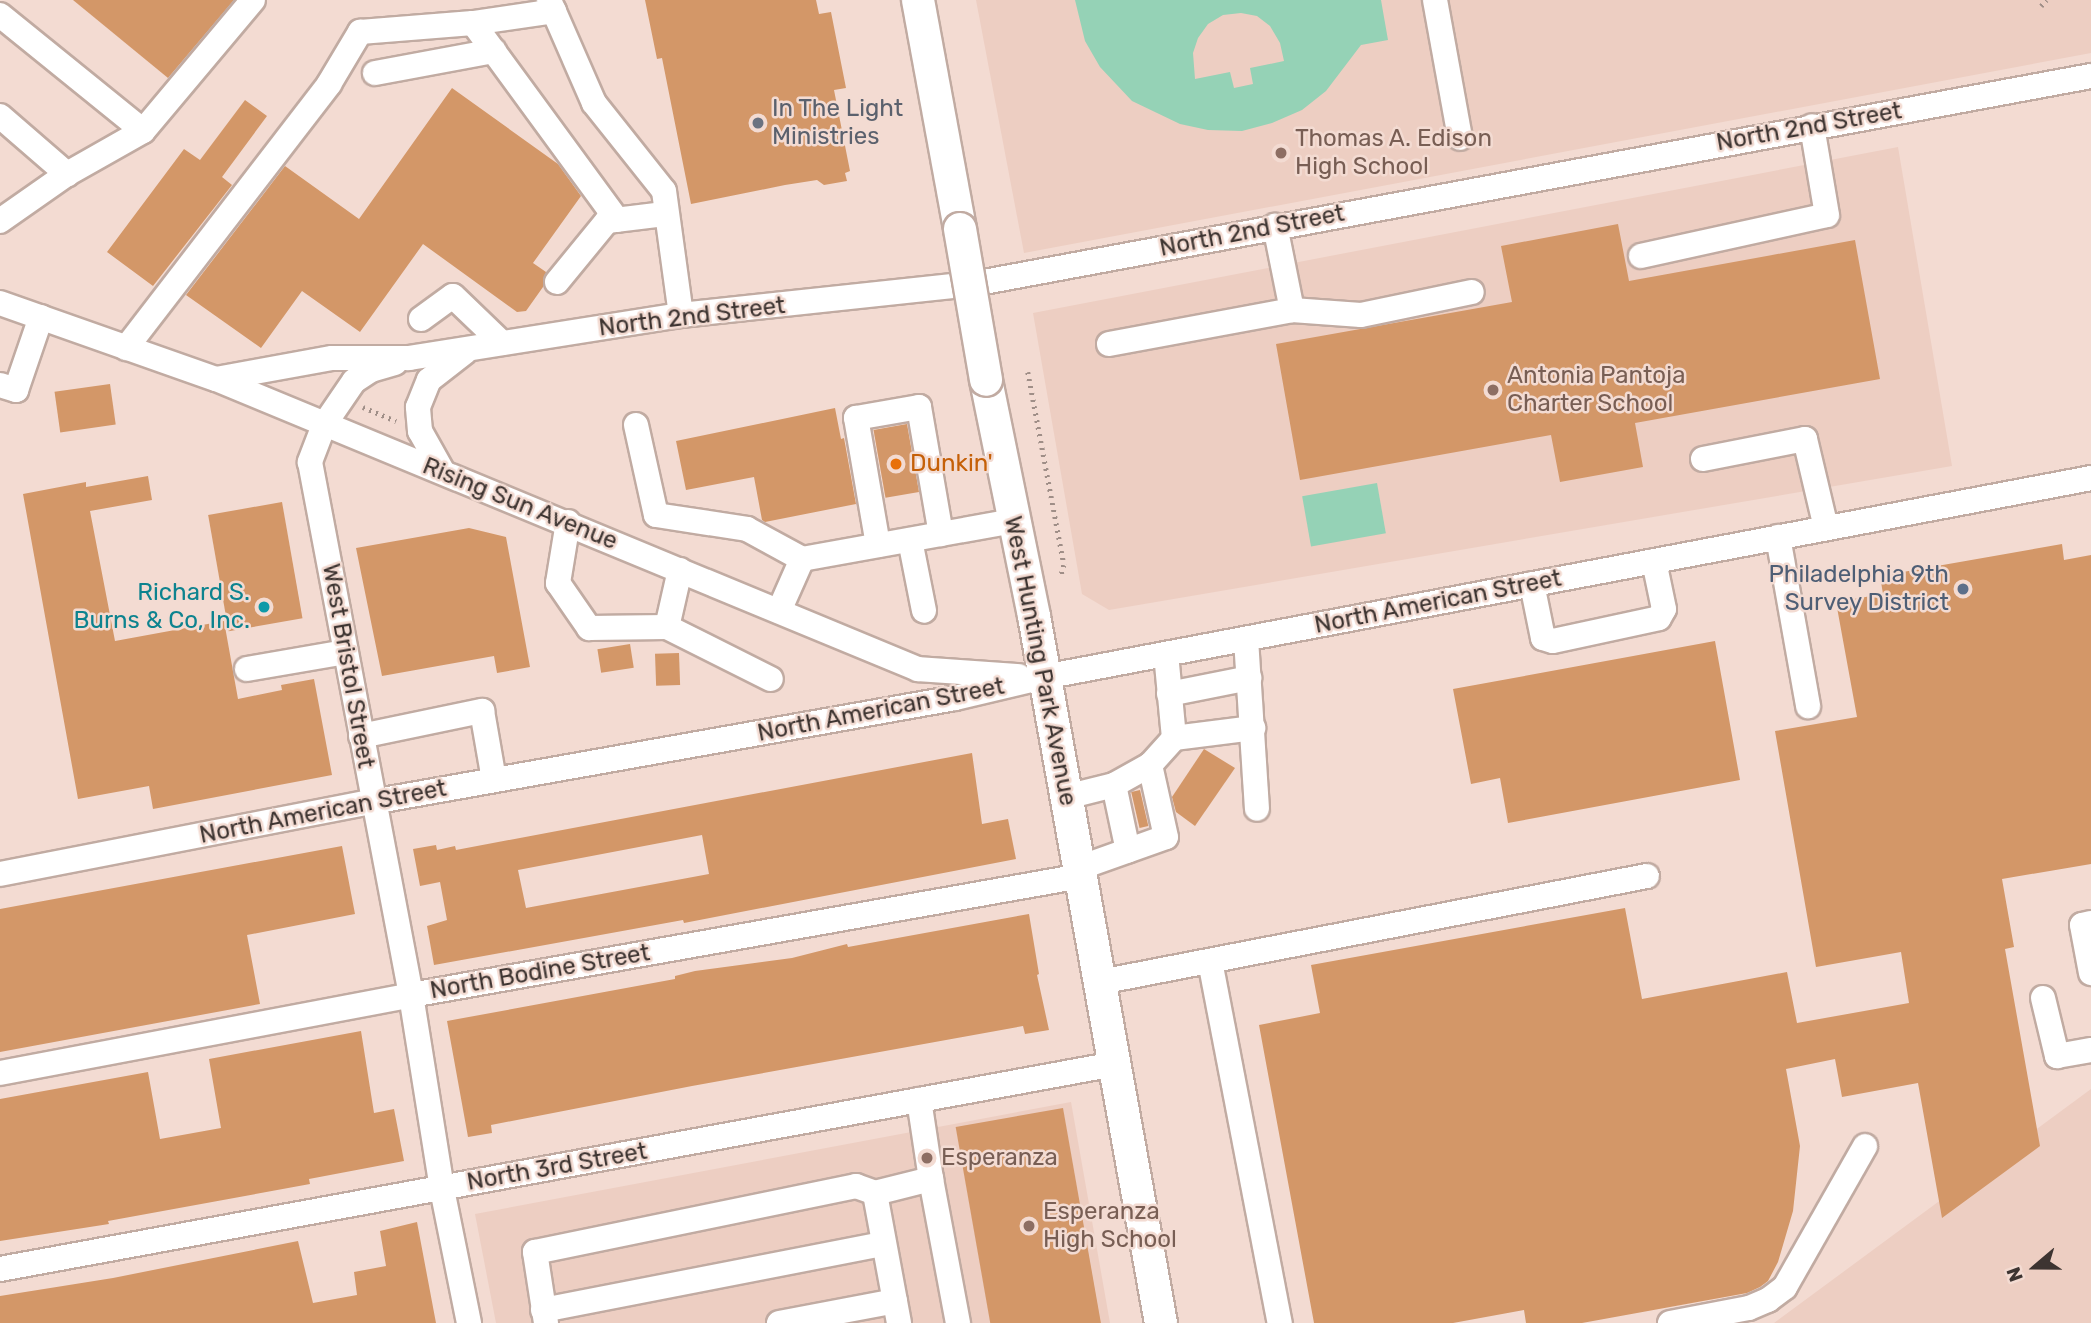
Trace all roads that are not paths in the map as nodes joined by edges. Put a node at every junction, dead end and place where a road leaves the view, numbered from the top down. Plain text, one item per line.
1 (253, 0) edge
2 (918, 0) edge
3 (1435, 0) edge
4 (552, 6) edge
5 (0, 15) edge
6 (473, 23) junction
7 (494, 51) junction
8 (375, 73) dead end
9 (2091, 76) edge
10 (0, 116) edge
11 (1812, 126) junction
12 (143, 131) junction
13 (1460, 138) dead end
14 (67, 174) junction
15 (665, 214) junction
16 (617, 220) junction
17 (0, 221) edge
18 (1275, 226) junction
19 (1642, 256) dead end
20 (558, 282) dead end
21 (1472, 292) dead end
22 (0, 303) edge
23 (1292, 310) junction
24 (681, 315) junction
25 (41, 317) junction
26 (421, 318) dead end
27 (502, 343) junction
28 (1109, 344) dead end
29 (126, 348) junction
30 (469, 349) junction
31 (409, 358) junction
32 (216, 379) junction
33 (0, 385) edge
34 (324, 425) junction
35 (636, 425) dead end
36 (1703, 459) dead end
37 (443, 472) junction
38 (2091, 478) edge
39 (1013, 521) junction
40 (568, 523) junction
41 (1826, 528) junction
42 (942, 534) junction
43 (1778, 537) junction
44 (910, 540) junction
45 (878, 545) junction
46 (802, 559) junction
47 (1654, 561) junction
48 (681, 570) junction
49 (1532, 584) junction
50 (779, 611) junction
51 (924, 611) dead end
52 (667, 627) junction
53 (1246, 639) junction
54 (345, 652) junction
55 (1166, 654) junction
56 (247, 669) dead end
57 (1044, 677) junction
58 (1249, 678) junction
59 (771, 679) dead end
60 (1169, 694) junction
61 (1808, 706) dead end
62 (1253, 728) junction
63 (360, 736) junction
64 (1174, 738) junction
65 (1150, 765) junction
66 (494, 780) junction
67 (1114, 785) junction
68 (1066, 797) junction
69 (372, 802) junction
70 (1257, 809) dead end
71 (1128, 851) junction
72 (1080, 872) junction
73 (0, 874) edge
74 (1647, 876) dead end
75 (2091, 923) edge
76 (1210, 961) junction
77 (2091, 973) edge
78 (1100, 982) junction
79 (411, 995) junction
80 (2043, 998) dead end
81 (2091, 1050) edge
82 (1115, 1064) junction
83 (0, 1073) edge
84 (919, 1100) junction
85 (1864, 1146) dead end
86 (931, 1178) junction
87 (442, 1189) junction
88 (875, 1193) junction
89 (884, 1244) junction
90 (0, 1269) edge
91 (897, 1312) edge
92 (544, 1316) edge
93 (468, 1323) edge
94 (779, 1323) edge
95 (958, 1323) edge
96 (1161, 1323) edge
97 (1280, 1323) edge
98 (1670, 1323) edge

1 - 12 street
2 - 39 main road, West Hunting Park Avenue, bridge
3 - 13 street
4 - 6 street
4 - 15 street
5 - 12 street
6 - 7 street
6 - 29 street
7 - 8 street
7 - 16 street
9 - 11 street, North 2nd Street
10 - 14 street
11 - 18 street, North 2nd Street
11 - 19 street
12 - 14 street
14 - 17 street
15 - 16 street
15 - 24 street
16 - 20 street
18 - 23 street
18 - 24 street, North 2nd Street
21 - 23 street
22 - 25 street, Rising Sun Avenue
23 - 28 street
24 - 27 street, North 2nd Street
25 - 29 street, Rising Sun Avenue
25 - 33 street
26 - 27 street
27 - 30 street, North 2nd Street
29 - 32 street, Rising Sun Avenue
30 - 31 street, North 2nd Street
30 - 37 street
31 - 32 street, North 2nd Street
31 - 34 street, North 2nd Street
32 - 34 street, Rising Sun Avenue
34 - 37 street, Rising Sun Avenue
34 - 54 street, West Bristol Street
35 - 46 street
36 - 41 street
37 - 40 street, Rising Sun Avenue
38 - 41 street, North American Street
39 - 42 street
39 - 57 main road, West Hunting Park Avenue
40 - 48 street, Rising Sun Avenue
40 - 52 street
41 - 43 street, North American Street
42 - 44 street
42 - 45 street
43 - 47 street, North American Street
43 - 61 street
44 - 45 street
44 - 51 street
45 - 46 street
46 - 50 street
47 - 49 street, North American Street
47 - 49 street
48 - 50 street, Rising Sun Avenue
48 - 52 street
49 - 53 street, North American Street
50 - 57 street, Rising Sun Avenue
52 - 59 street
53 - 55 street, North American Street
53 - 58 street
54 - 56 street
54 - 63 street, West Bristol Street
55 - 57 street, North American Street
55 - 60 street
57 - 66 street, North American Street
57 - 68 main road, West Hunting Park Avenue
58 - 60 street
58 - 62 street
60 - 64 street
62 - 64 street
62 - 70 street
63 - 66 street
63 - 69 street, West Bristol Street
64 - 65 street
65 - 67 street
65 - 71 street, North Bodine Street
66 - 69 street, North American Street
67 - 68 street
67 - 71 street
68 - 72 main road, West Hunting Park Avenue
69 - 73 street, North American Street
69 - 79 street, West Bristol Street
71 - 72 street, North Bodine Street
72 - 78 main road, West Hunting Park Avenue
72 - 79 street, North Bodine Street
74 - 76 street
75 - 77 street
76 - 78 street
76 - 97 street
78 - 82 main road, West Hunting Park Avenue
79 - 83 street, North Bodine Street
79 - 87 street, West Bristol Street
80 - 81 street
82 - 84 street, North 3rd Street
82 - 96 main road, West Hunting Park Avenue
84 - 86 street
84 - 87 street, North 3rd Street
85 - 98 street
86 - 88 street
86 - 95 street
87 - 90 street, North 3rd Street
87 - 93 street, West Bristol Street
88 - 89 street
88 - 92 street
89 - 91 street
89 - 92 street
91 - 94 street

